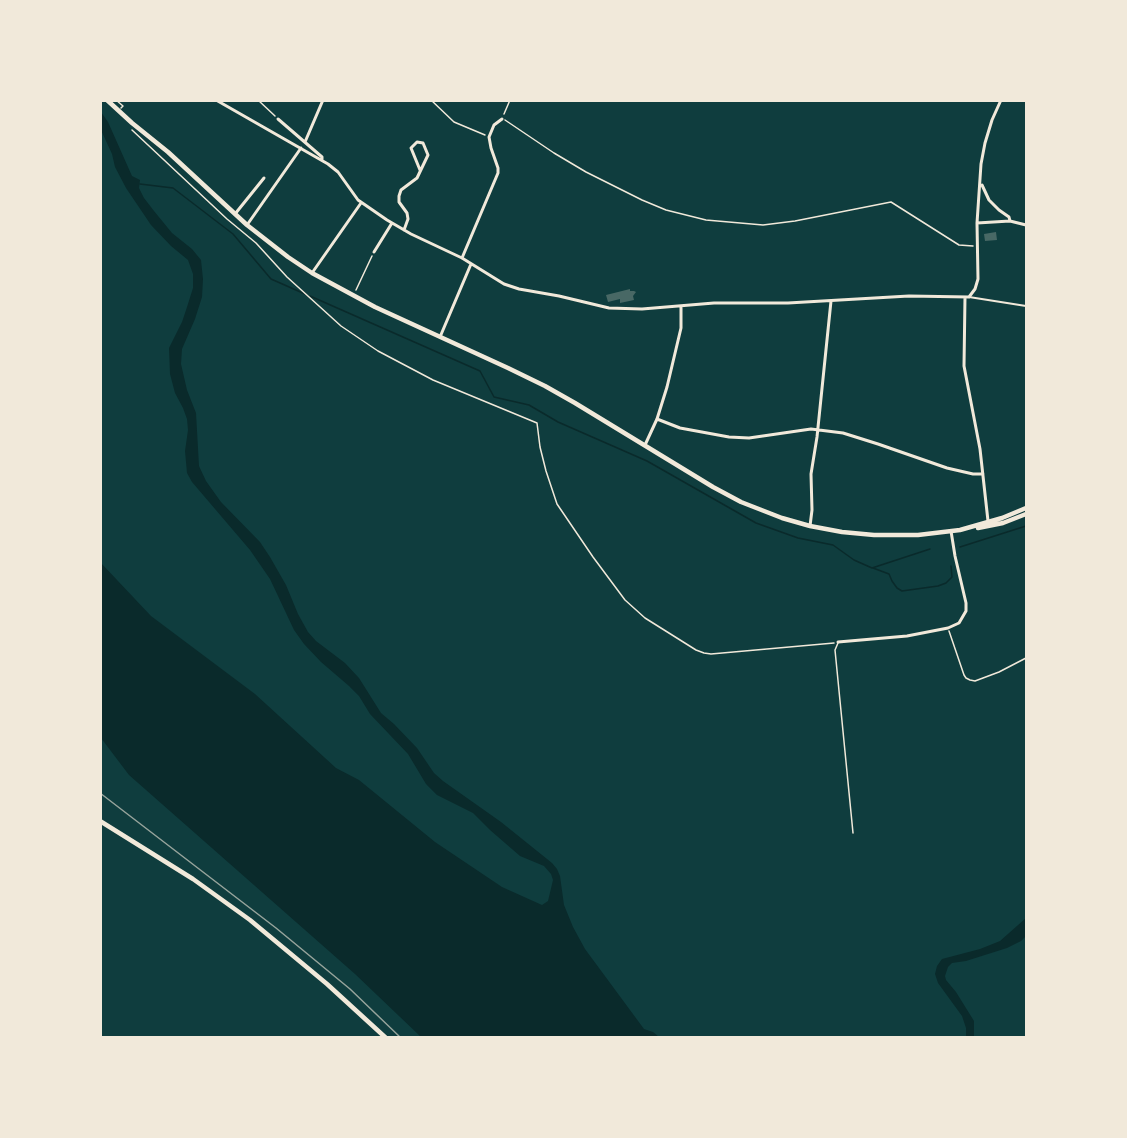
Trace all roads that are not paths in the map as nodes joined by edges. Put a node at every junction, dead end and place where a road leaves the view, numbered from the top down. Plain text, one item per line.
1 (106, 100) edge
2 (216, 100) edge
3 (323, 100) edge
4 (1001, 100) edge
5 (278, 119) road end
6 (502, 119) road end
7 (305, 142) junction
8 (301, 148) junction
9 (322, 160) junction
10 (420, 170) junction
11 (264, 178) dead end
12 (981, 183) junction
13 (361, 202) junction
14 (235, 214) junction
15 (1010, 221) junction
16 (392, 223) junction
17 (977, 224) junction
18 (247, 225) junction
19 (1026, 225) edge
20 (404, 230) junction
21 (374, 252) road end
22 (462, 258) junction
23 (471, 263) junction
24 (312, 273) junction
25 (967, 297) junction
26 (831, 301) junction
27 (680, 306) junction
28 (1026, 306) edge
29 (440, 337) junction
30 (657, 419) junction
31 (817, 430) junction
32 (645, 445) junction
33 (982, 474) junction
34 (1026, 508) edge
35 (1026, 514) edge
36 (988, 524) junction
37 (810, 526) junction
38 (951, 531) junction
39 (838, 642) joint
40 (100, 821) edge
41 (853, 833) dead end
42 (386, 1038) edge

1 - 14 main road
2 - 8 street
3 - 7 street
4 - 12 street
5 - 7 street
6 - 22 street
7 - 9 street
8 - 9 street
8 - 18 street
9 - 13 street
10 - 10 street
10 - 20 street
11 - 14 street
12 - 15 street
12 - 17 street
13 - 16 street
13 - 24 street
14 - 18 main road
15 - 17 street
15 - 19 street
16 - 20 street
16 - 21 street
17 - 25 street
18 - 24 main road
20 - 22 street
22 - 23 street
23 - 27 street
23 - 29 street
24 - 29 main road
25 - 26 street
25 - 28 street
25 - 33 street
26 - 27 street
26 - 31 street
27 - 30 street
29 - 32 main road
30 - 31 street
30 - 32 street
31 - 33 street
31 - 37 street
32 - 37 main road
33 - 36 street
34 - 36 main road
35 - 36 main road
36 - 38 main road
37 - 38 main road
38 - 39 street
39 - 41 lane
40 - 42 main road

